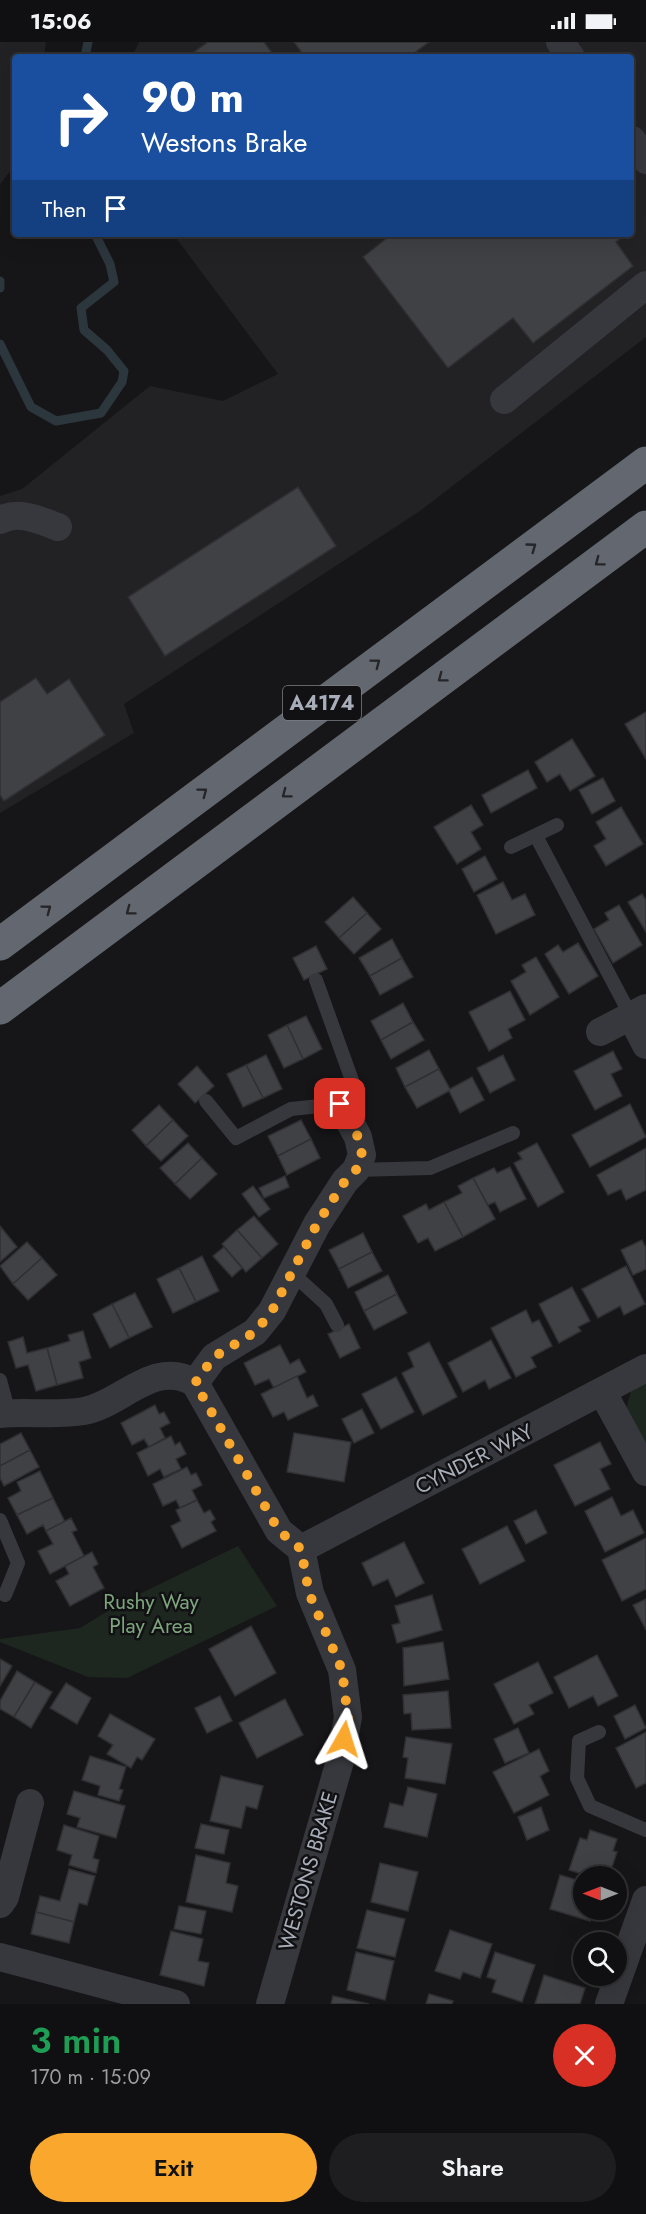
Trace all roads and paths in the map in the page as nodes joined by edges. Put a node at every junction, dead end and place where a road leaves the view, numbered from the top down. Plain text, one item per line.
1 (634, 143) edge
2 (646, 160) edge
3 (646, 285) edge
4 (504, 400) dead end
5 (646, 463) edge
6 (0, 520) edge
7 (58, 527) dead end
8 (646, 527) edge
9 (557, 825) dead end
10 (536, 836) junction
11 (511, 847) dead end
12 (0, 944) edge
13 (316, 980) dead end
14 (0, 1008) edge
15 (639, 1012) edge
16 (600, 1032) dead end
17 (646, 1045) edge
18 (206, 1101) dead end
19 (340, 1104) junction
20 (513, 1133) dead end
21 (356, 1170) junction
22 (292, 1274) junction
23 (337, 1325) dead end
24 (646, 1368) edge
25 (0, 1380) edge
26 (195, 1383) junction
27 (603, 1393) junction
28 (5, 1414) edge
29 (646, 1472) edge
30 (0, 1520) edge
31 (301, 1549) junction
32 (4, 1595) dead end
33 (599, 1732) dead end
34 (30, 1803) dead end
35 (646, 1830) edge
36 (646, 1900) edge
37 (0, 1904) edge
38 (0, 1957) edge
39 (176, 2004) edge
40 (270, 2004) edge
41 (609, 2004) edge

1 - 2 street
3 - 4 street
12 -> 5 highway, A4174
6 - 7 street
8 -> 14 highway, A4174
9 - 10 lane
10 - 11 lane
10 - 15 lane
13 - 19 lane
15 - 16 street
15 - 17 street
18 - 19 lane
19 - 21 street
20 - 21 lane
21 - 22 street
22 - 23 lane
22 - 26 street
24 - 27 street, CYNDER WAY
25 - 28 lane
26 - 28 street
26 - 31 street
27 - 29 street
27 - 31 street, CYNDER WAY
30 - 32 lane
31 - 40 street, WESTONS BRAKE
33 - 35 lane
34 - 37 street
36 - 41 street
38 - 39 street

